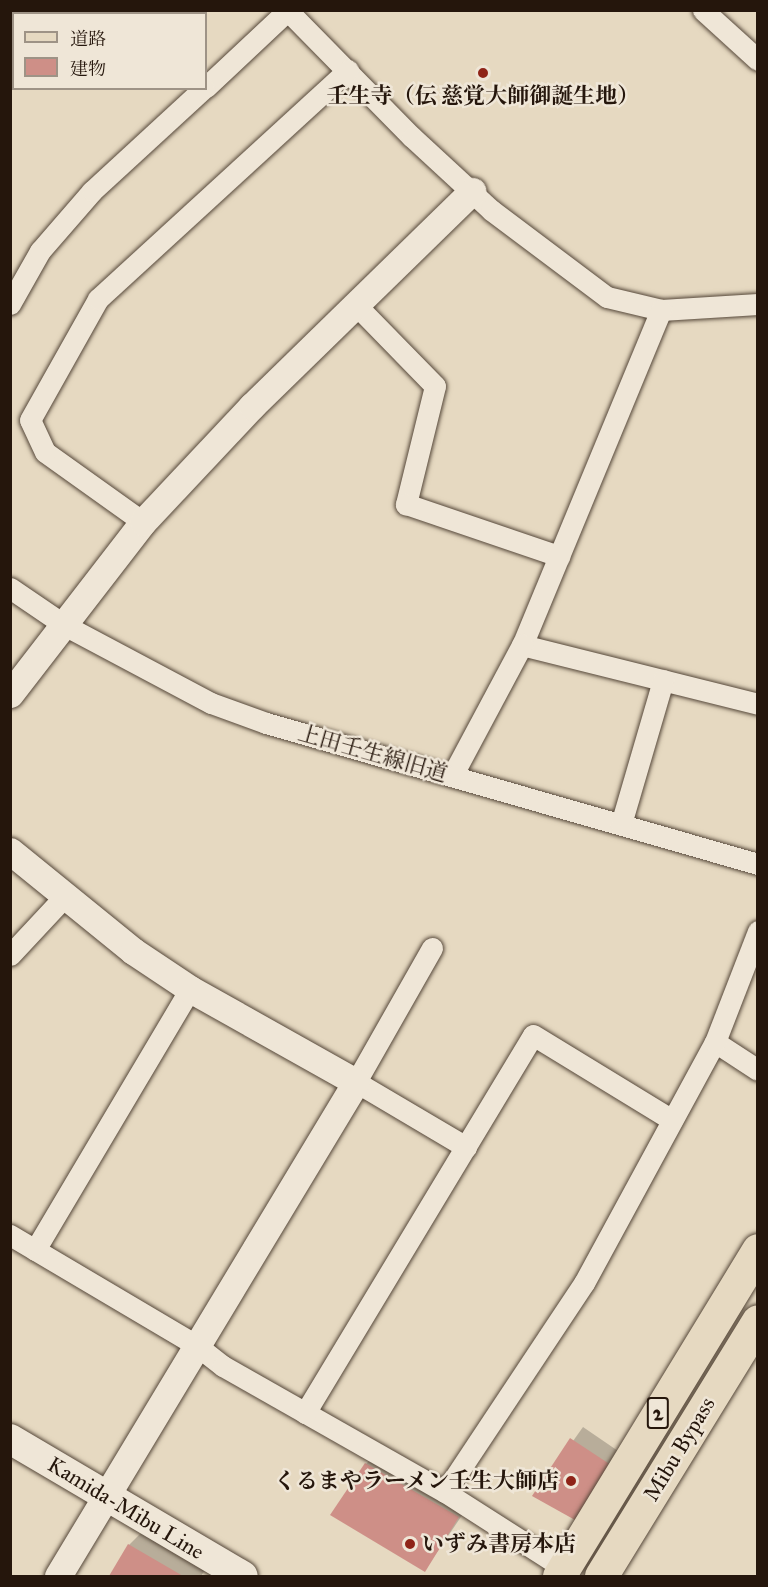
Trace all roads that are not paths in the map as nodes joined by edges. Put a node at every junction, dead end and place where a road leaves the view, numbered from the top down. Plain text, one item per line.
1 (703, 10) edge
2 (288, 11) edge
3 (758, 60) edge
4 (348, 70) junction
5 (207, 86) edge
6 (203, 90) edge
7 (472, 191) junction
8 (755, 298) edge
9 (10, 304) edge
10 (356, 305) junction
11 (662, 310) junction
12 (143, 522) junction
13 (559, 556) junction
14 (10, 588) edge
15 (66, 626) junction
16 (522, 645) junction
17 (663, 680) junction
18 (10, 694) edge
19 (758, 704) edge
20 (452, 776) junction
21 (621, 824) junction
22 (10, 851) edge
23 (758, 864) edge
24 (64, 897) junction
25 (758, 931) edge
26 (432, 948) dead end
27 (10, 955) edge
28 (190, 989) junction
29 (715, 1042) junction
30 (758, 1070) edge
31 (356, 1082) junction
32 (672, 1120) junction
33 (466, 1147) junction
34 (10, 1235) edge
35 (35, 1250) junction
36 (758, 1250) edge
37 (758, 1322) edge
38 (196, 1345) junction
39 (305, 1413) junction
40 (10, 1439) edge
41 (445, 1492) junction
42 (107, 1496) junction
43 (561, 1572) edge
44 (58, 1576) edge
45 (243, 1576) edge
46 (601, 1576) edge

1 - 3 street
2 - 4 street
2 - 5 street
4 - 7 street
4 - 12 street
6 - 9 street
7 - 10 street
7 - 11 street
8 - 11 street
10 - 12 street
10 - 13 street
11 - 13 street
12 - 15 street
13 - 16 street
14 - 15 street, 上田壬生線旧道
15 - 18 street
15 - 20 street, 上田壬生線旧道
16 - 17 street
16 - 20 street
17 - 19 street
17 - 21 street
20 - 21 street, 上田壬生線旧道
21 - 23 street, 上田壬生線旧道
22 - 24 street
24 - 27 street
24 - 28 street
25 - 29 street
26 - 31 street
28 - 31 street
28 - 35 street
29 - 30 street
29 - 32 street
31 - 33 street
31 - 38 street
32 - 33 street
32 - 41 street
33 - 39 street
34 - 35 street
35 - 38 street
36 - 43 main road, Mibu Bypass / 2
37 - 46 main road, Mibu Bypass / 2
38 - 39 street
38 - 42 street
39 - 41 street
40 - 42 main road, Kamida-Mibu Line
41 - 43 street
42 - 44 street
42 - 45 main road, Kamida-Mibu Line

